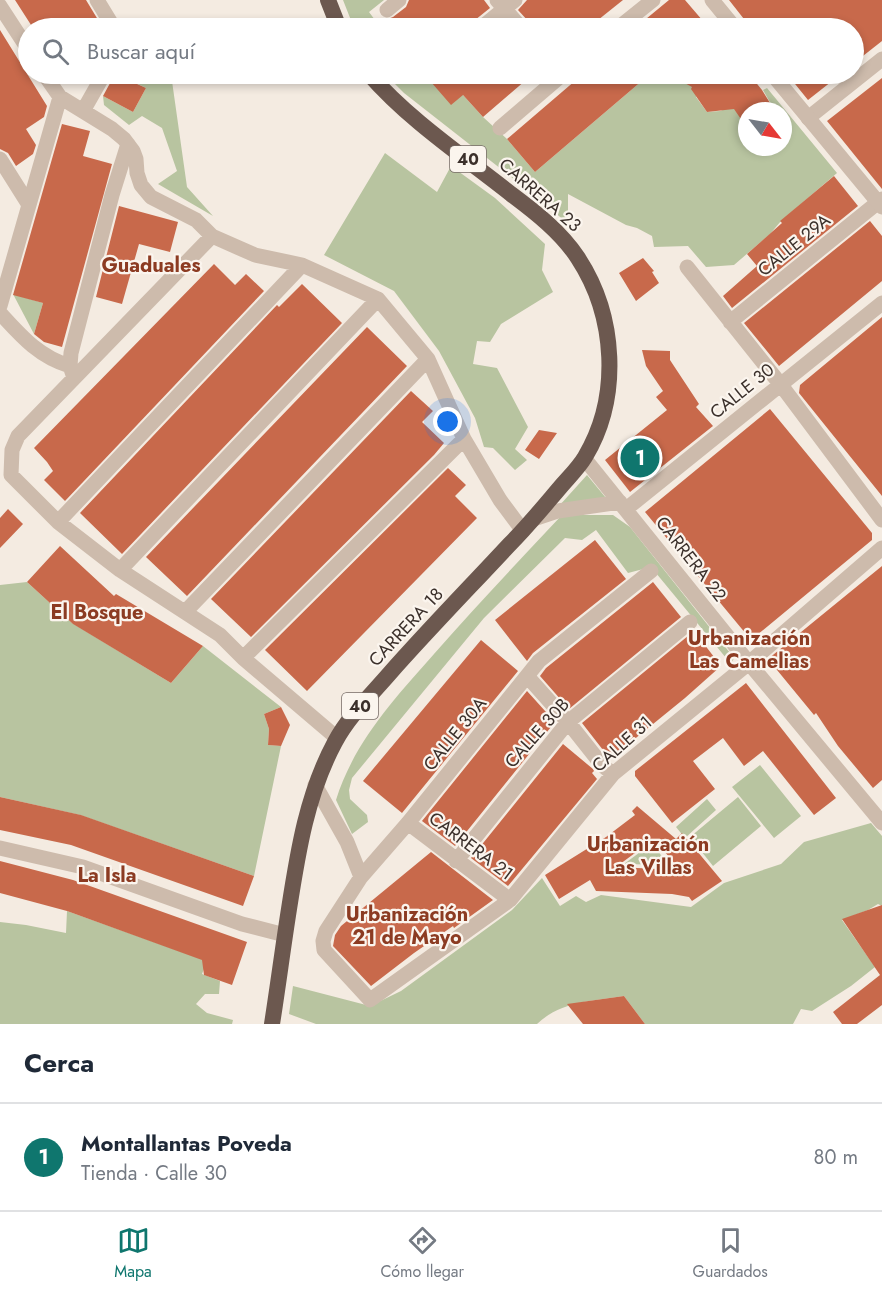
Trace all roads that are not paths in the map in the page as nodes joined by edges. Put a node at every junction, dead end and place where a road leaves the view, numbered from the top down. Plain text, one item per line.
1 (97, 0) edge
2 (328, 0) edge
3 (653, 0) edge
4 (712, 0) edge
5 (505, 3) edge
6 (0, 6) edge
7 (108, 18) edge
8 (335, 18) edge
9 (491, 18) edge
10 (515, 18) edge
11 (630, 18) edge
12 (727, 18) edge
13 (18, 34) edge
14 (882, 59) edge
15 (864, 73) edge
16 (51, 84) edge
17 (98, 84) edge
18 (378, 84) edge
19 (549, 84) edge
20 (780, 84) edge
21 (851, 84) edge
22 (60, 98) junction
23 (83, 111) junction
24 (808, 118) junction
25 (500, 128) dead end
26 (128, 144) junction
27 (0, 159) edge
28 (881, 203) edge
29 (29, 205) junction
30 (212, 236) junction
31 (302, 265) junction
32 (687, 267) dead end
33 (378, 299) junction
34 (882, 303) edge
35 (0, 306) edge
36 (0, 313) edge
37 (730, 322) junction
38 (428, 359) junction
39 (72, 372) junction
40 (781, 385) junction
41 (464, 439) junction
42 (584, 458) junction
43 (14, 478) junction
44 (0, 487) edge
45 (623, 506) junction
46 (882, 520) edge
47 (58, 522) junction
48 (529, 525) junction
49 (882, 548) edge
50 (120, 570) junction
51 (651, 572) dead end
52 (185, 612) junction
53 (690, 622) dead end
54 (243, 658) junction
55 (749, 663) junction
56 (527, 676) junction
57 (568, 722) junction
58 (337, 738) junction
59 (613, 774) junction
60 (315, 786) junction
61 (876, 804) edge
62 (408, 823) junction
63 (882, 823) edge
64 (0, 848) edge
65 (456, 861) junction
66 (361, 877) junction
67 (510, 900) junction
68 (285, 935) junction
69 (370, 1000) joint
70 (272, 1024) edge

1 - 7 street
2 - 8 highway
3 - 11 street
4 - 12 street
5 - 9 street
5 - 10 street
6 - 13 street
14 - 15 street
16 - 22 street
17 - 23 street
18 - 42 highway, CARRERA 23 / 40
19 - 25 street
20 - 24 street
21 - 24 street
22 - 23 street
22 - 29 street
23 - 26 street
24 - 28 street
26 - 30 street
26 - 39 street
27 - 29 street
28 - 37 street, CALLE 29A
29 - 35 street
30 - 31 street
30 - 39 street
31 - 33 street
31 - 47 street
32 - 37 street
33 - 38 street
33 - 50 street
34 - 40 street, CALLE 30
36 - 39 street
37 - 40 street
38 - 41 street
38 - 52 street
39 - 43 street
40 - 45 street, CALLE 30
40 - 46 street
41 - 48 street
41 - 54 street
42 - 45 street, CARRERA 22
42 - 48 highway, CARRERA 18 / 40
43 - 44 street
43 - 47 street
45 - 48 street
45 - 55 street, CARRERA 22
47 - 50 street
48 - 58 highway, CARRERA 18 / 40
49 - 55 street, CALLE 31
50 - 52 street
51 - 56 street, CALLE 30A
52 - 54 street
53 - 57 street, CALLE 30B
54 - 58 street
55 - 59 street, CALLE 31
55 - 61 street, CARRERA 22
56 - 57 street
56 - 62 street, CALLE 30A
57 - 59 street
57 - 65 street, CALLE 30B
58 - 60 highway, CARRERA 18 / 40
59 - 67 street, CALLE 31
60 - 66 street
60 - 68 highway, CARRERA 18 / 40
61 - 63 street, CARRERA 22
62 - 65 street, CARRERA 21
62 - 66 street, CALLE 30A
64 - 68 street
65 - 67 street, CARRERA 21
66 - 69 street, CALLE 30A
67 - 69 street, CALLE 31
68 - 70 highway, CARRERA 18 / 40

